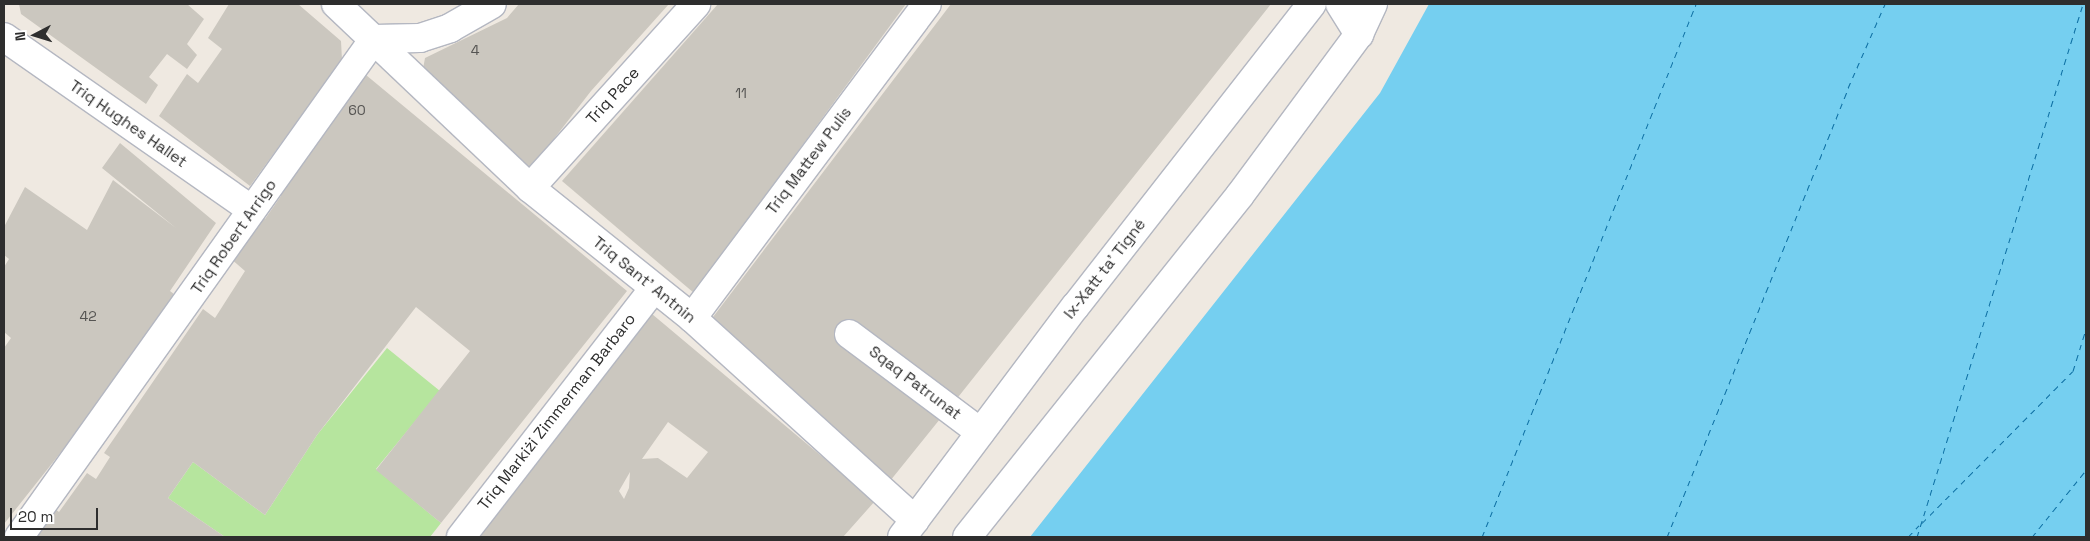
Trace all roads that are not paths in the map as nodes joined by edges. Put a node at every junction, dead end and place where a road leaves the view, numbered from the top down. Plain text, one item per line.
1 (336, 4) edge
2 (492, 4) edge
3 (696, 4) edge
4 (927, 4) edge
5 (1312, 4) edge
6 (1340, 4) edge
7 (1373, 4) edge
8 (1359, 34) junction
9 (4, 38) edge
10 (374, 39) junction
11 (530, 188) junction
12 (252, 210) junction
13 (654, 288) junction
14 (692, 318) junction
15 (849, 334) dead end
16 (980, 432) junction
17 (908, 528) edge
18 (19, 537) edge
19 (461, 537) edge
20 (967, 537) edge

1 - 10 street, Triq Sant' Antnin
2 - 10 street
3 - 11 street, Triq Pace
4 - 14 street, Triq Mattew Pulis
5 - 16 street, Ix-Xatt ta' Tigné
6 - 8 street
7 - 8 street
8 - 20 street
9 - 12 street, Triq Hughes Hallet
10 - 11 street, Triq Sant' Antnin
10 - 12 street, Triq Robert Arrigo
11 - 13 street, Triq Sant' Antnin
12 - 18 street, Triq Robert Arrigo
13 - 14 street, Triq Sant' Antnin
13 - 19 street, Triq Markiżi Zimmerman Barbaro
14 - 17 street, Triq Sant' Antnin
15 - 16 street, Sqaq Patrunat
16 - 17 street, Ix-Xatt ta' Tigné

